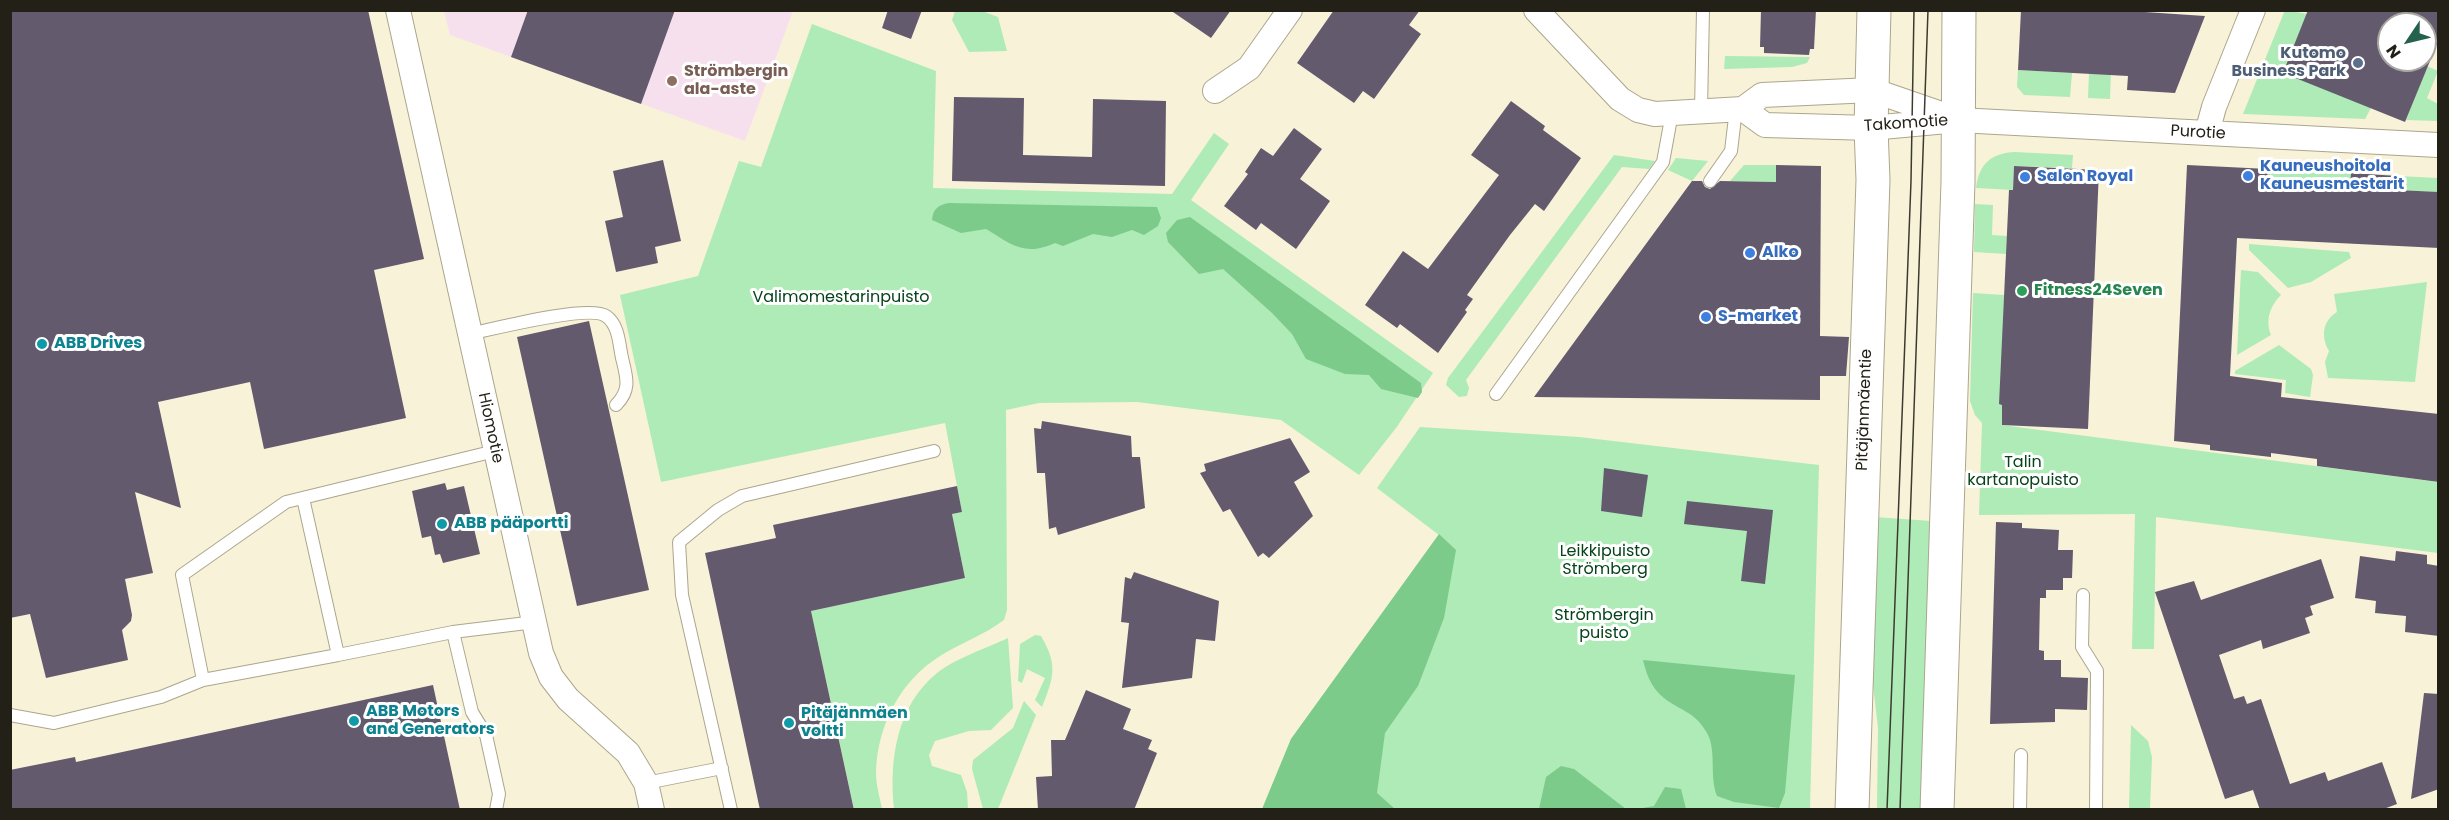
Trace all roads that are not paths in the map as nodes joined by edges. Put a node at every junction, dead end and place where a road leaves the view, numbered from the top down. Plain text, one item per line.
1 (398, 10) edge
2 (1290, 10) edge
3 (1536, 10) edge
4 (1703, 10) edge
5 (1874, 10) edge
6 (1959, 10) edge
7 (2253, 10) edge
8 (1872, 90) junction
9 (1215, 91) dead end
10 (1739, 109) junction
11 (1701, 111) junction
12 (1672, 113) junction
13 (1958, 120) junction
14 (1871, 128) junction
15 (2207, 133) junction
16 (2439, 145) edge
17 (1710, 181) dead end
18 (469, 334) junction
19 (1496, 393) dead end
20 (616, 405) dead end
21 (495, 451) junction
22 (934, 451) dead end
23 (303, 498) junction
24 (2083, 595) dead end
25 (535, 622) junction
26 (453, 632) junction
27 (338, 654) junction
28 (203, 680) junction
29 (10, 715) edge
30 (2021, 755) dead end
31 (722, 768) junction
32 (646, 783) junction
33 (496, 810) edge
34 (652, 810) edge
35 (731, 810) edge
36 (1852, 810) edge
37 (1937, 810) edge
38 (2020, 810) edge
39 (2096, 810) edge

1 - 18 street, Hiomotie
2 - 9 street
3 - 12 street, Takomotie
4 - 11 lane
5 - 8 main road, Pitäjänmäentie
6 - 13 main road
7 - 15 street
8 - 10 street, Takomotie
8 - 13 street, Takomotie
8 - 14 main road, Pitäjänmäentie
10 - 11 street, Takomotie
10 - 14 street, Takomotie
10 - 17 lane
11 - 12 street, Takomotie
12 - 19 lane
13 - 14 street, Takomotie
13 - 15 street, Purotie
13 - 37 main road
14 - 36 main road, Pitäjänmäentie
15 - 16 street, Purotie
18 - 20 lane
18 - 21 street, Hiomotie
21 - 23 lane
21 - 25 street, Hiomotie
22 - 31 lane
23 - 27 lane
23 - 28 lane
24 - 39 lane
25 - 26 lane
25 - 32 street, Hiomotie
26 - 27 lane
26 - 33 lane
27 - 28 lane
28 - 29 lane
30 - 38 lane
31 - 32 lane
31 - 35 lane
32 - 34 street, Hiomotie

